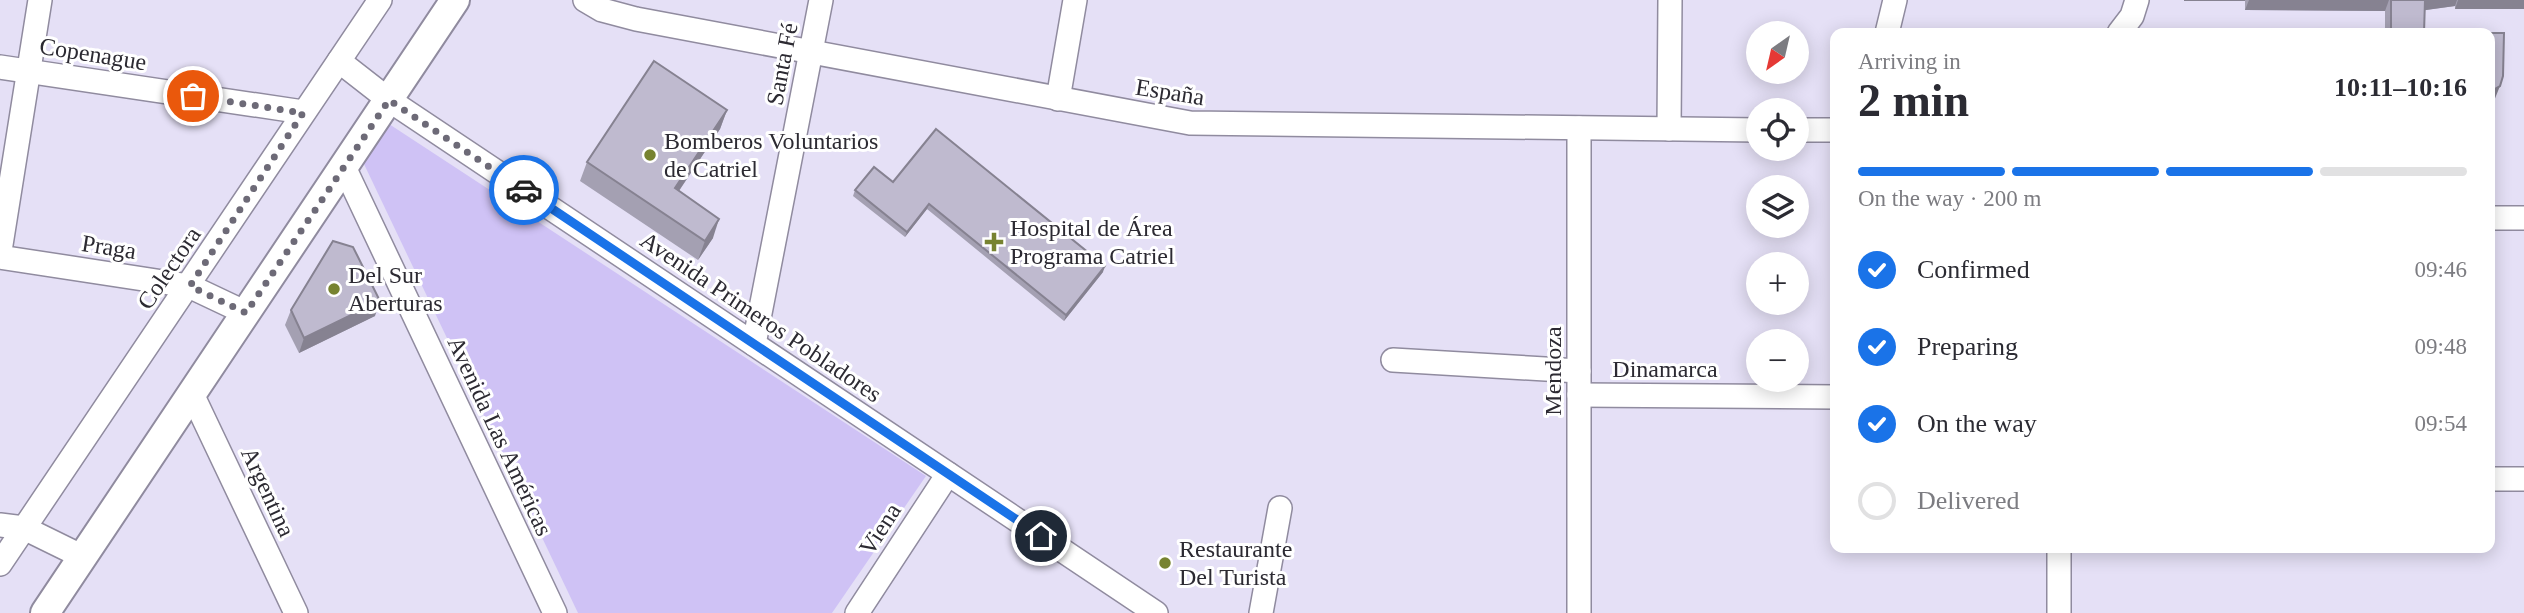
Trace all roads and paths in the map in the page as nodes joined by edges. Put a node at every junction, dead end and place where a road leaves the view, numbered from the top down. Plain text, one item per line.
1 (40, 0) edge
2 (380, 0) edge
3 (455, 0) edge
4 (585, 0) edge
5 (821, 0) edge
6 (1075, 0) edge
7 (1670, 0) edge
8 (1895, 0) edge
9 (2137, 0) edge
10 (1888, 28) edge
11 (2123, 28) edge
12 (810, 52) junction
13 (339, 61) junction
14 (0, 67) edge
15 (29, 71) junction
16 (1058, 99) junction
17 (389, 100) junction
18 (303, 113) junction
19 (1579, 128) junction
20 (1670, 129) junction
21 (1746, 130) edge
22 (1809, 130) edge
23 (1830, 131) edge
24 (344, 167) junction
25 (2495, 218) edge
26 (2524, 218) edge
27 (0, 251) edge
28 (0, 257) edge
29 (190, 286) junction
30 (246, 313) junction
31 (754, 344) junction
32 (1393, 360) dead end
33 (1579, 370) junction
34 (192, 394) junction
35 (1579, 395) junction
36 (1830, 397) edge
37 (948, 474) junction
38 (2495, 479) edge
39 (2524, 479) edge
40 (1280, 508) dead end
41 (0, 525) edge
42 (24, 528) junction
43 (2059, 553) edge
44 (81, 556) junction
45 (0, 564) edge
46 (45, 613) edge
47 (296, 613) edge
48 (555, 613) edge
49 (857, 613) edge
50 (1156, 613) edge
51 (1261, 613) edge
52 (1579, 613) edge
53 (2059, 613) edge

1 - 15 street
2 - 13 street, Colectora
3 - 17 main road
4 - 12 street, España
5 - 12 street, Santa Fé
6 - 16 street
7 - 20 street
8 - 10 street
9 - 11 street
12 - 16 street, España
12 - 31 street, Santa Fé
13 - 17 street, Avenida Primeros Pobladores
13 - 18 street, Colectora
14 - 15 street, Copenague
15 - 18 street, Copenague
15 - 27 street
16 - 19 street, España
17 - 24 main road
17 - 31 street, Avenida Primeros Pobladores
18 - 29 street, Colectora
19 - 20 street, España
19 - 33 street, Mendoza
20 - 21 street, España
22 - 23 street
24 - 30 main road
24 - 48 street, Avenida Las Américas
25 - 26 street
28 - 29 street, Praga
29 - 30 street, Praga
29 - 42 street, Colectora
30 - 34 main road
31 - 37 street, Avenida Primeros Pobladores
32 - 33 street
33 - 35 street, Mendoza
34 - 44 main road
34 - 47 street, Argentina
35 - 36 street, Dinamarca
35 - 52 street, Mendoza
37 - 49 street, Viena
37 - 50 street, Avenida Primeros Pobladores
38 - 39 street
40 - 51 street
41 - 42 street
42 - 44 street
42 - 45 street, Colectora
43 - 53 street
44 - 46 main road

